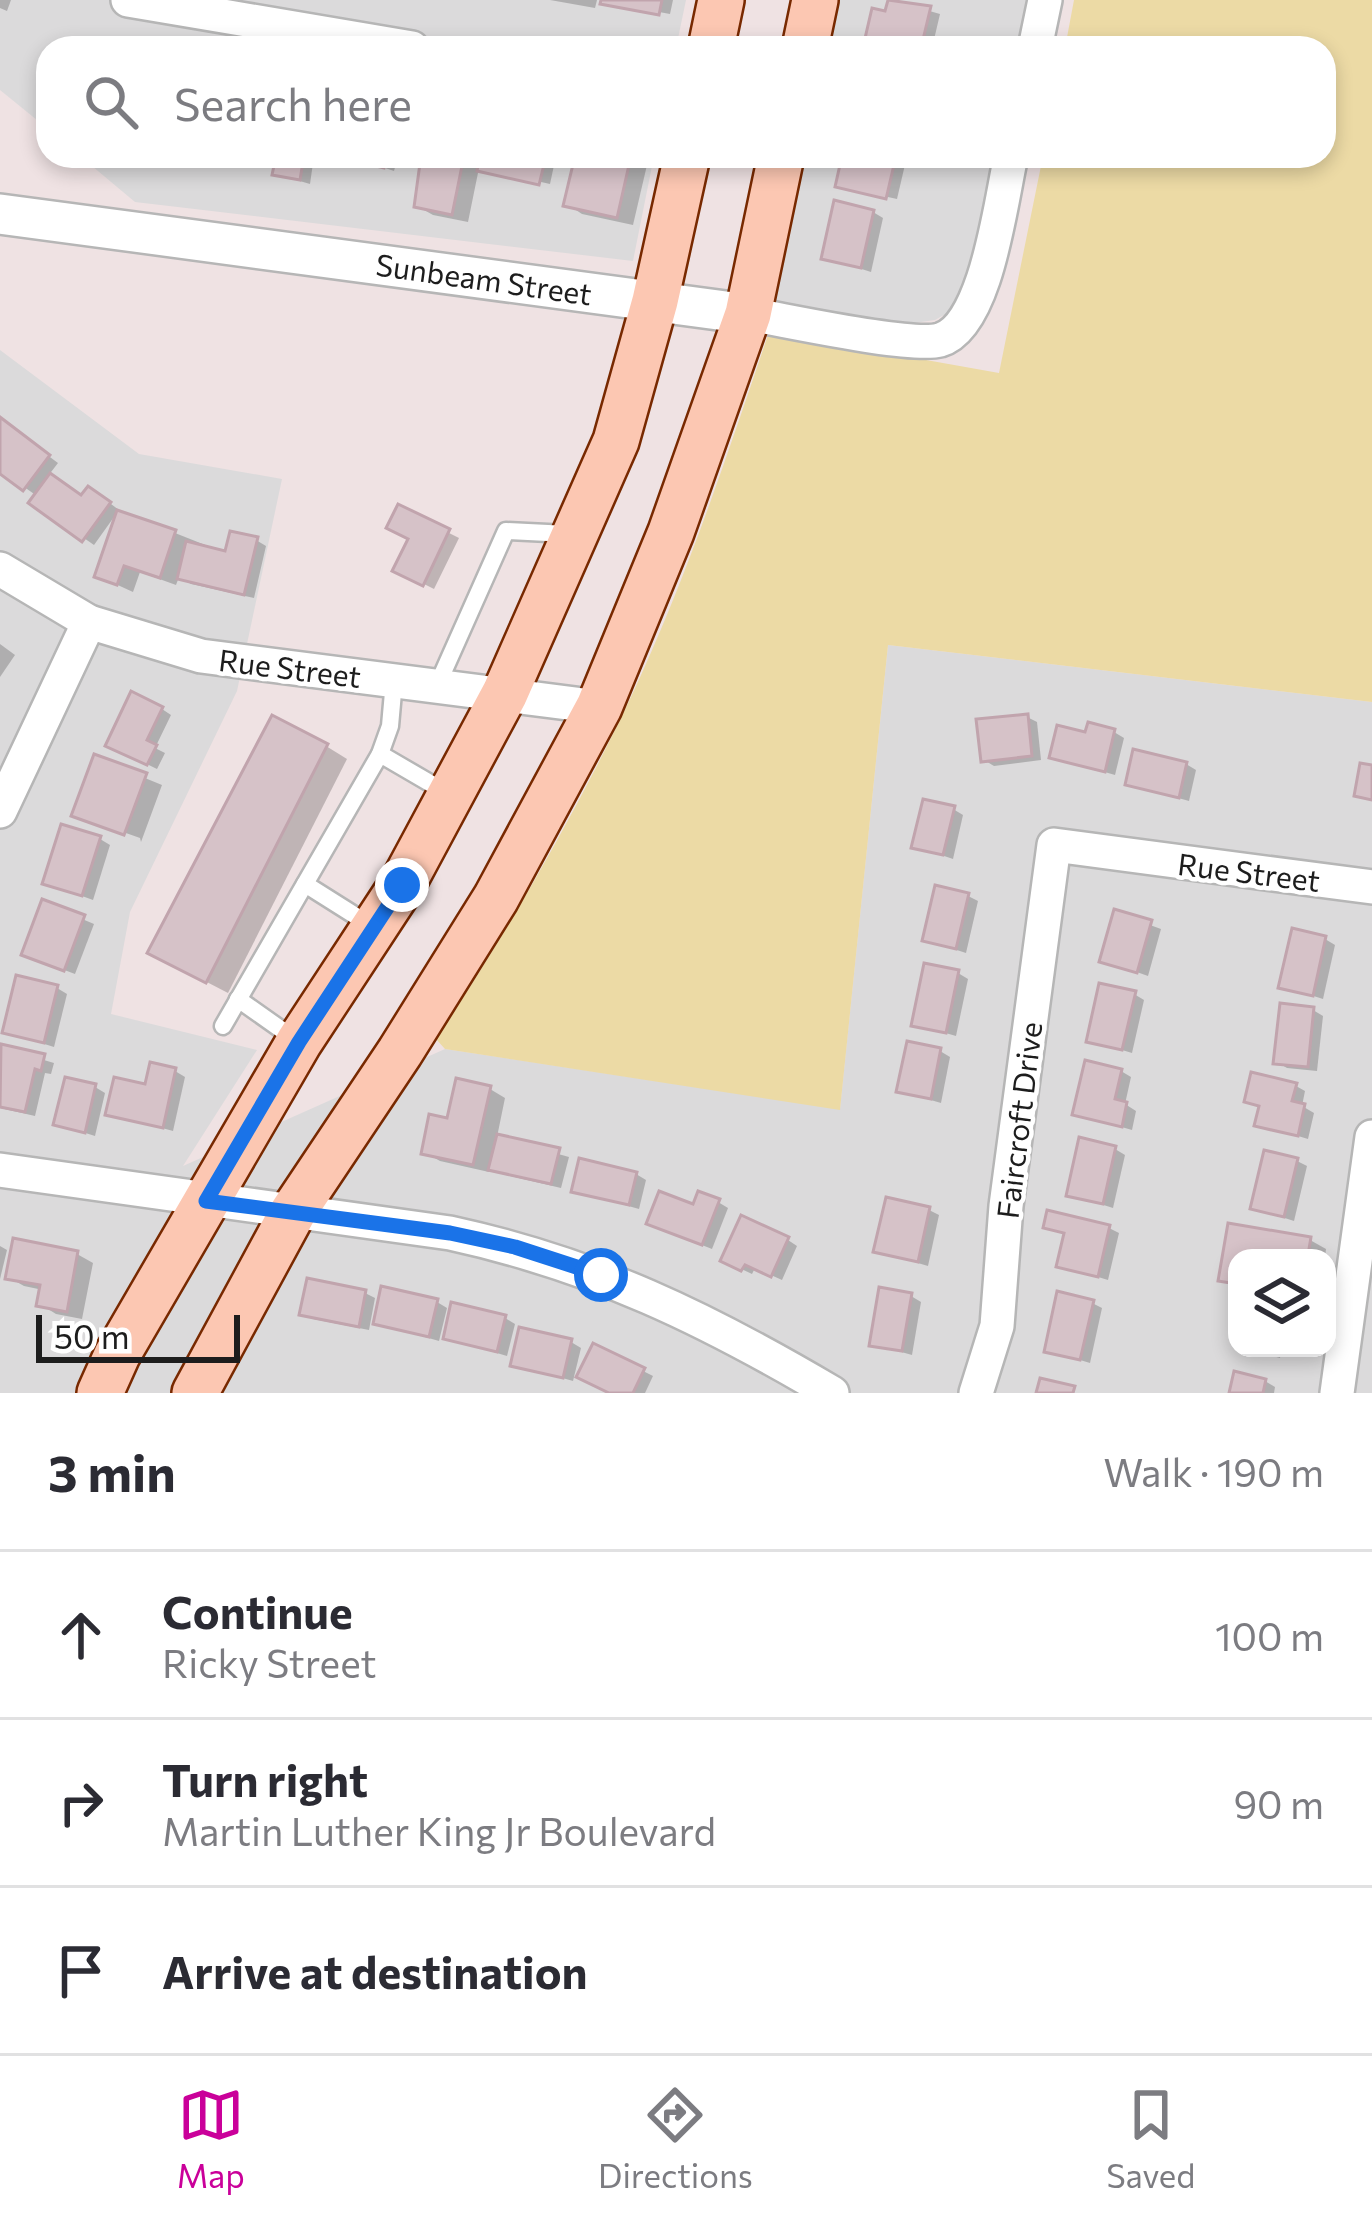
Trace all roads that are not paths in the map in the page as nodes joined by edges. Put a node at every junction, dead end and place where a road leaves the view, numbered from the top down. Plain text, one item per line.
1 (128, 0) edge
2 (721, 0) edge
3 (815, 0) edge
4 (1045, 0) edge
5 (341, 36) edge
6 (714, 36) edge
7 (808, 36) edge
8 (1038, 36) edge
9 (684, 168) edge
10 (779, 168) edge
11 (1008, 168) edge
12 (0, 214) edge
13 (655, 301) junction
14 (748, 314) junction
15 (575, 535) junction
16 (0, 569) edge
17 (89, 622) junction
18 (394, 681) junction
19 (437, 686) junction
20 (505, 694) junction
21 (598, 707) junction
22 (380, 754) junction
23 (451, 796) junction
24 (0, 811) edge
25 (1054, 845) joint
26 (305, 884) junction
27 (1372, 887) edge
28 (374, 928) junction
29 (238, 999) junction
30 (223, 1026) dead end
31 (299, 1042) junction
32 (1372, 1137) edge
33 (0, 1170) edge
34 (206, 1201) junction
35 (292, 1212) junction
36 (100, 1393) edge
37 (195, 1393) edge
38 (832, 1393) edge
39 (976, 1393) edge
40 (1336, 1393) edge

1 - 5 street
2 - 6 main road
3 - 7 main road
4 - 8 street
9 - 13 main road
10 - 14 main road
11 - 14 street, Sunbeam Street
12 - 13 street, Sunbeam Street
13 - 14 street, Sunbeam Street
13 - 15 main road
14 - 21 main road
15 - 19 lane
15 - 20 main road
16 - 17 street, Rue Street
17 - 18 street, Rue Street
17 - 24 street
18 - 19 street, Rue Street
18 - 22 lane
19 - 20 street, Rue Street
20 - 21 street, Rue Street
20 - 23 main road
21 - 35 main road
22 - 23 lane
22 - 26 lane
23 - 28 main road
25 - 27 street, Rue Street
25 - 39 street, Faircroft Drive
26 - 28 lane
26 - 29 lane
28 - 31 main road
29 - 30 lane
29 - 31 lane
31 - 34 main road
32 - 40 street
33 - 34 street
34 - 35 street
34 - 36 main road
35 - 37 main road
35 - 38 street

